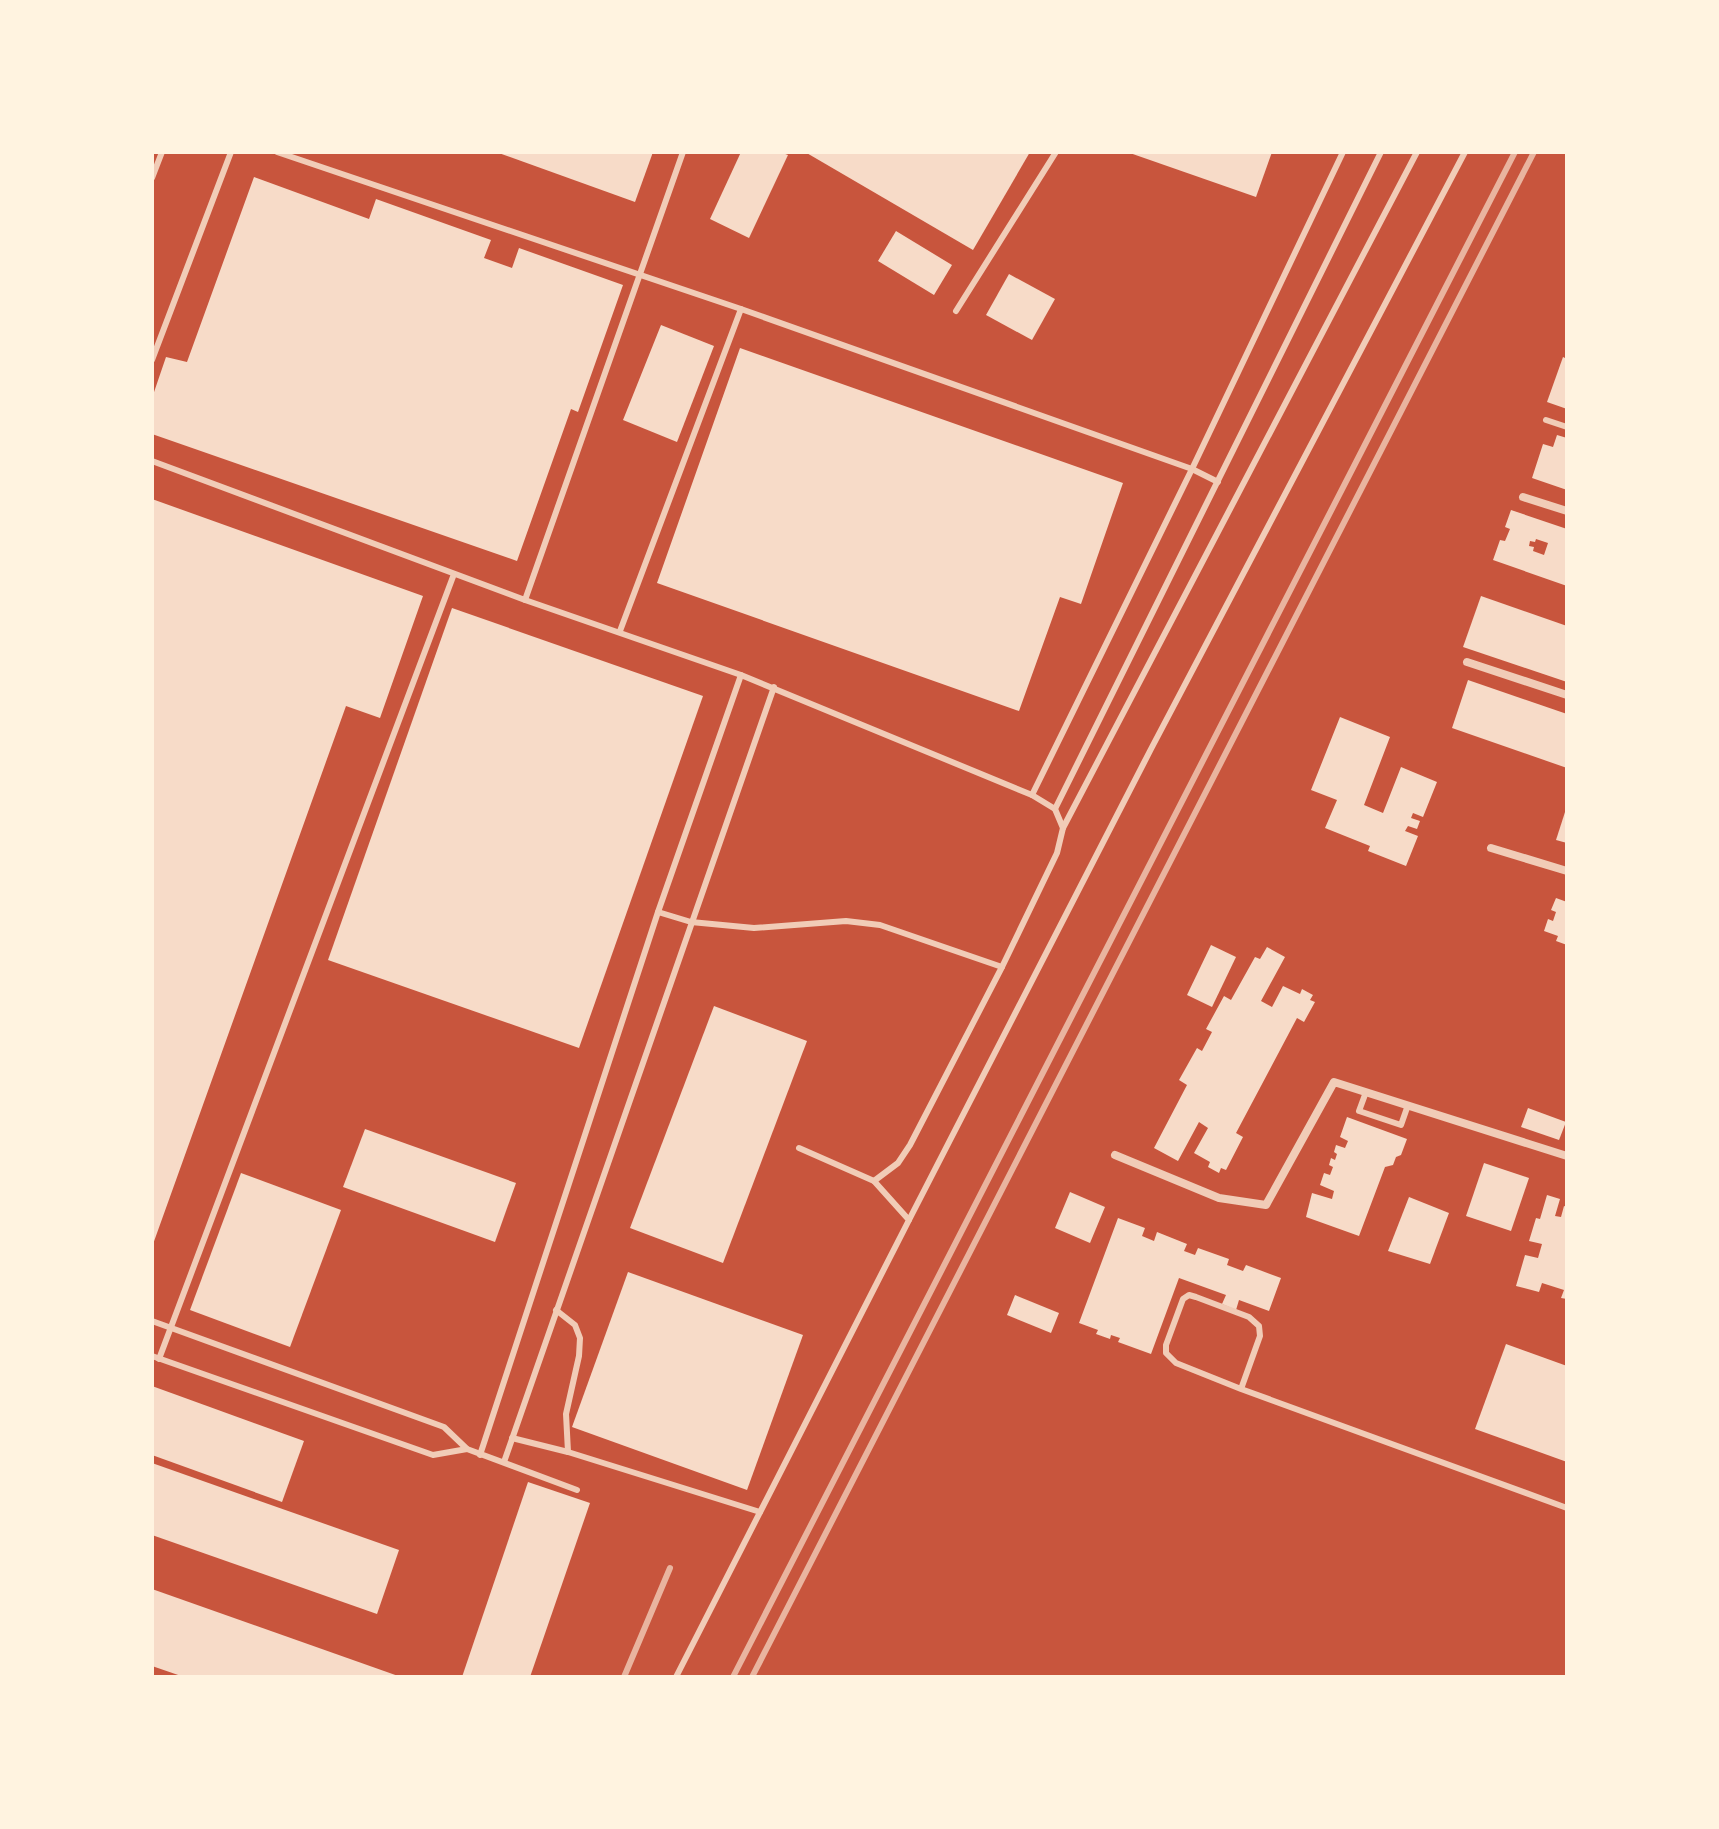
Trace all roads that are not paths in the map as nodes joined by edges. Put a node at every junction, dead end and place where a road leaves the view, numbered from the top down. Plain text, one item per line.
1 (162, 152) edge
2 (231, 152) edge
3 (277, 152) edge
4 (683, 152) edge
5 (1056, 152) edge
6 (1343, 152) edge
7 (1381, 152) edge
8 (1417, 152) edge
9 (1465, 152) edge
10 (152, 178) edge
11 (640, 276) junction
12 (741, 309) junction
13 (956, 311) dead end
14 (152, 360) edge
15 (1546, 420) dead end
16 (1567, 427) edge
17 (152, 461) edge
18 (1192, 469) junction
19 (1218, 482) junction
20 (1523, 497) dead end
21 (1567, 511) edge
22 (454, 574) junction
23 (525, 600) junction
24 (620, 631) junction
25 (1467, 662) dead end
26 (741, 675) junction
27 (774, 687) junction
28 (1567, 695) edge
29 (1032, 795) junction
30 (1055, 809) junction
31 (1063, 828) junction
32 (1491, 848) dead end
33 (1567, 871) edge
34 (658, 912) junction
35 (691, 922) junction
36 (1002, 967) junction
37 (1366, 1092) junction
38 (1408, 1105) junction
39 (799, 1148) dead end
40 (1115, 1155) dead end
41 (1567, 1156) edge
42 (874, 1181) junction
43 (909, 1220) junction
44 (556, 1310) junction
45 (152, 1321) edge
46 (170, 1327) junction
47 (156, 1358) edge
48 (1241, 1389) junction
49 (512, 1438) junction
50 (467, 1449) junction
51 (568, 1452) junction
52 (480, 1455) junction
53 (504, 1462) junction
54 (577, 1490) dead end
55 (1567, 1508) edge
56 (760, 1512) junction
57 (676, 1677) edge

1 - 10 lane
2 - 14 lane
3 - 11 lane
4 - 11 lane
5 - 13 lane
6 - 18 lane
7 - 19 lane
8 - 31 lane
9 - 43 lane
11 - 12 lane
11 - 23 lane
12 - 18 lane
12 - 24 lane
15 - 16 lane
17 - 22 lane
18 - 19 lane
18 - 29 lane
19 - 30 lane
20 - 21 street
22 - 23 lane
22 - 46 lane
23 - 24 lane
24 - 26 lane
25 - 28 street
26 - 27 lane
26 - 34 lane
27 - 29 lane
27 - 35 lane
29 - 30 lane
30 - 31 lane
31 - 36 lane
32 - 33 street
34 - 35 lane
34 - 52 lane
35 - 36 lane
35 - 44 lane
36 - 42 lane
37 - 38 street
37 - 38 lane
37 - 40 street
38 - 41 street
39 - 42 lane
42 - 43 lane
43 - 56 lane
44 - 49 lane
44 - 51 lane
45 - 46 lane
46 - 47 lane
46 - 50 lane
47 - 50 lane
48 - 48 lane
48 - 55 lane
49 - 51 lane
49 - 53 lane
50 - 52 lane
51 - 56 lane
52 - 53 lane
53 - 54 lane
56 - 57 lane

